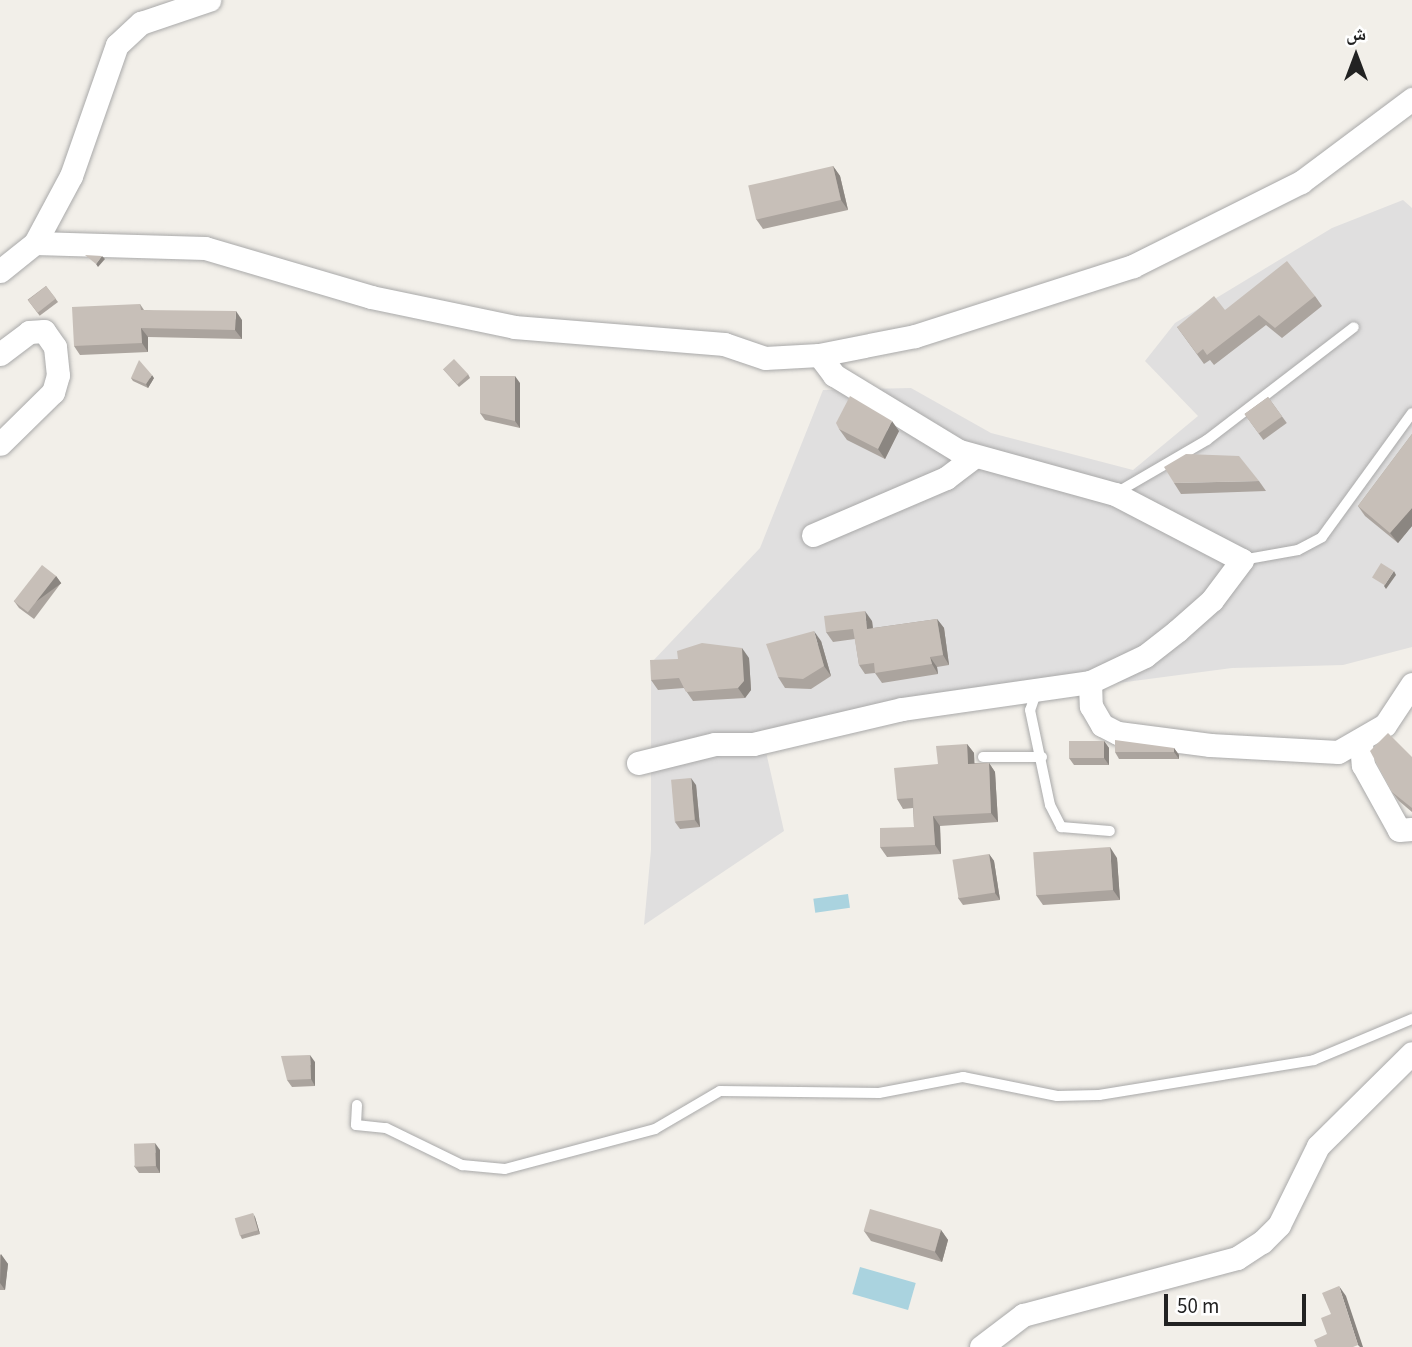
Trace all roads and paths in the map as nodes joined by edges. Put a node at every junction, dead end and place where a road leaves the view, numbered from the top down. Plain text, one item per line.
1 (209, 0) edge
2 (1412, 99) edge
3 (35, 243) junction
4 (0, 271) edge
5 (1354, 327) dead end
6 (0, 354) edge
7 (819, 355) junction
8 (1412, 413) edge
9 (0, 444) edge
10 (974, 457) junction
11 (1115, 494) junction
12 (813, 535) dead end
13 (1242, 560) junction
14 (1090, 682) junction
15 (1412, 684) edge
16 (1036, 693) junction
17 (1361, 744) junction
18 (983, 757) dead end
19 (1042, 757) junction
20 (638, 763) dead end
21 (1411, 829) edge
22 (1110, 831) dead end
23 (1412, 1019) edge
24 (1412, 1053) edge
25 (357, 1105) dead end
26 (981, 1347) edge

1 - 3 street
2 - 7 street
3 - 4 street
3 - 7 street
5 - 11 lane
6 - 9 street
7 - 10 street
8 - 13 lane
10 - 11 street
10 - 12 street
11 - 13 street
13 - 14 street
14 - 16 street
14 - 17 street
15 - 17 street
16 - 19 lane
16 - 20 street
17 - 21 street
18 - 19 lane
19 - 22 lane
23 - 25 lane
24 - 26 street

